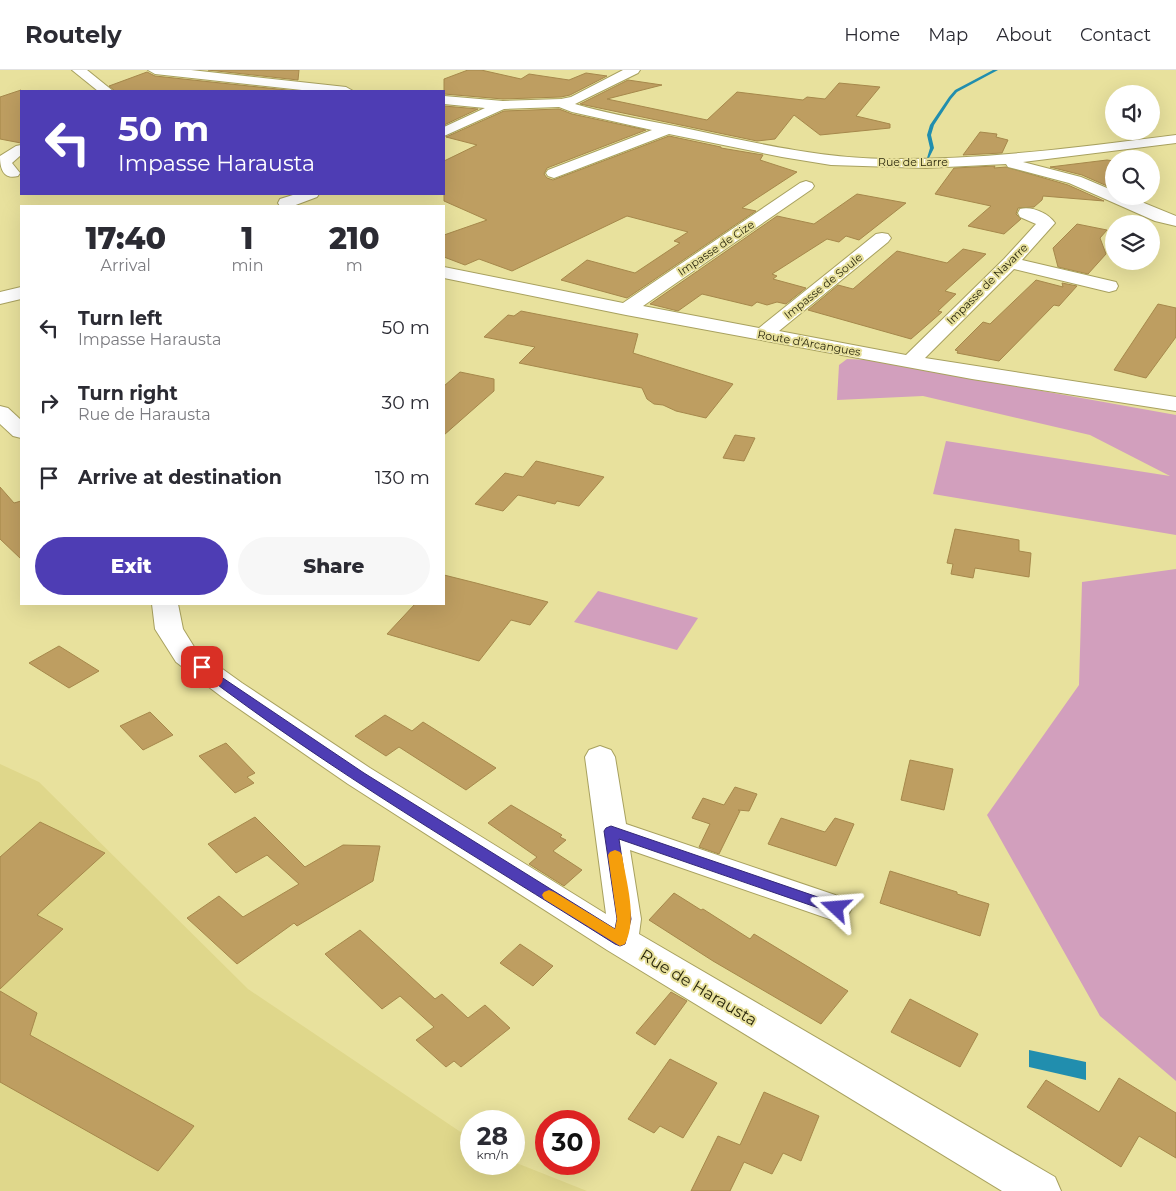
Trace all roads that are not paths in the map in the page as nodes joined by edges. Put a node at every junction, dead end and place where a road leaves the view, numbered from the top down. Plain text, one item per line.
1 (79, 70) edge
2 (154, 70) edge
3 (633, 70) edge
4 (308, 75) dead end
5 (292, 84) junction
6 (105, 90) edge
7 (338, 90) edge
8 (445, 100) edge
9 (561, 103) junction
10 (504, 104) junction
11 (659, 128) junction
12 (445, 132) edge
13 (1176, 139) edge
14 (20, 150) edge
15 (997, 160) junction
16 (12, 173) dead end
17 (554, 173) dead end
18 (806, 186) dead end
19 (307, 195) edge
20 (284, 201) edge
21 (1026, 213) dead end
22 (1176, 221) edge
23 (882, 238) dead end
24 (1010, 263) junction
25 (445, 272) edge
26 (1109, 286) dead end
27 (20, 294) edge
28 (0, 298) edge
29 (626, 309) junction
30 (763, 334) junction
31 (911, 361) junction
32 (1176, 404) edge
33 (165, 605) edge
34 (600, 757) dead end
35 (611, 831) junction
36 (836, 908) dead end
37 (620, 940) junction
38 (1040, 1191) edge

1 - 6 street
2 - 5 street
3 - 9 street
4 - 5 street
5 - 7 street
8 - 10 street
9 - 10 street
9 - 11 street, Rue de Larre
10 - 12 street
11 - 15 street, Rue de Larre
11 - 17 street
13 - 15 street, Rue de Larre
14 - 16 street
15 - 22 street
18 - 29 street, Impasse de Cize
19 - 20 street
21 - 24 street, Impasse de Navarre
23 - 30 street, Impasse de Soule
24 - 26 street
24 - 31 street, Impasse de Navarre
25 - 29 street, Route d'Arcangues
27 - 28 street
29 - 30 street, Route d'Arcangues
30 - 31 street, Route d'Arcangues
31 - 32 street, Route d'Arcangues
33 - 37 street, Rue de Harausta
34 - 35 street
35 - 36 street
35 - 37 street
37 - 38 street, Rue de Harausta

